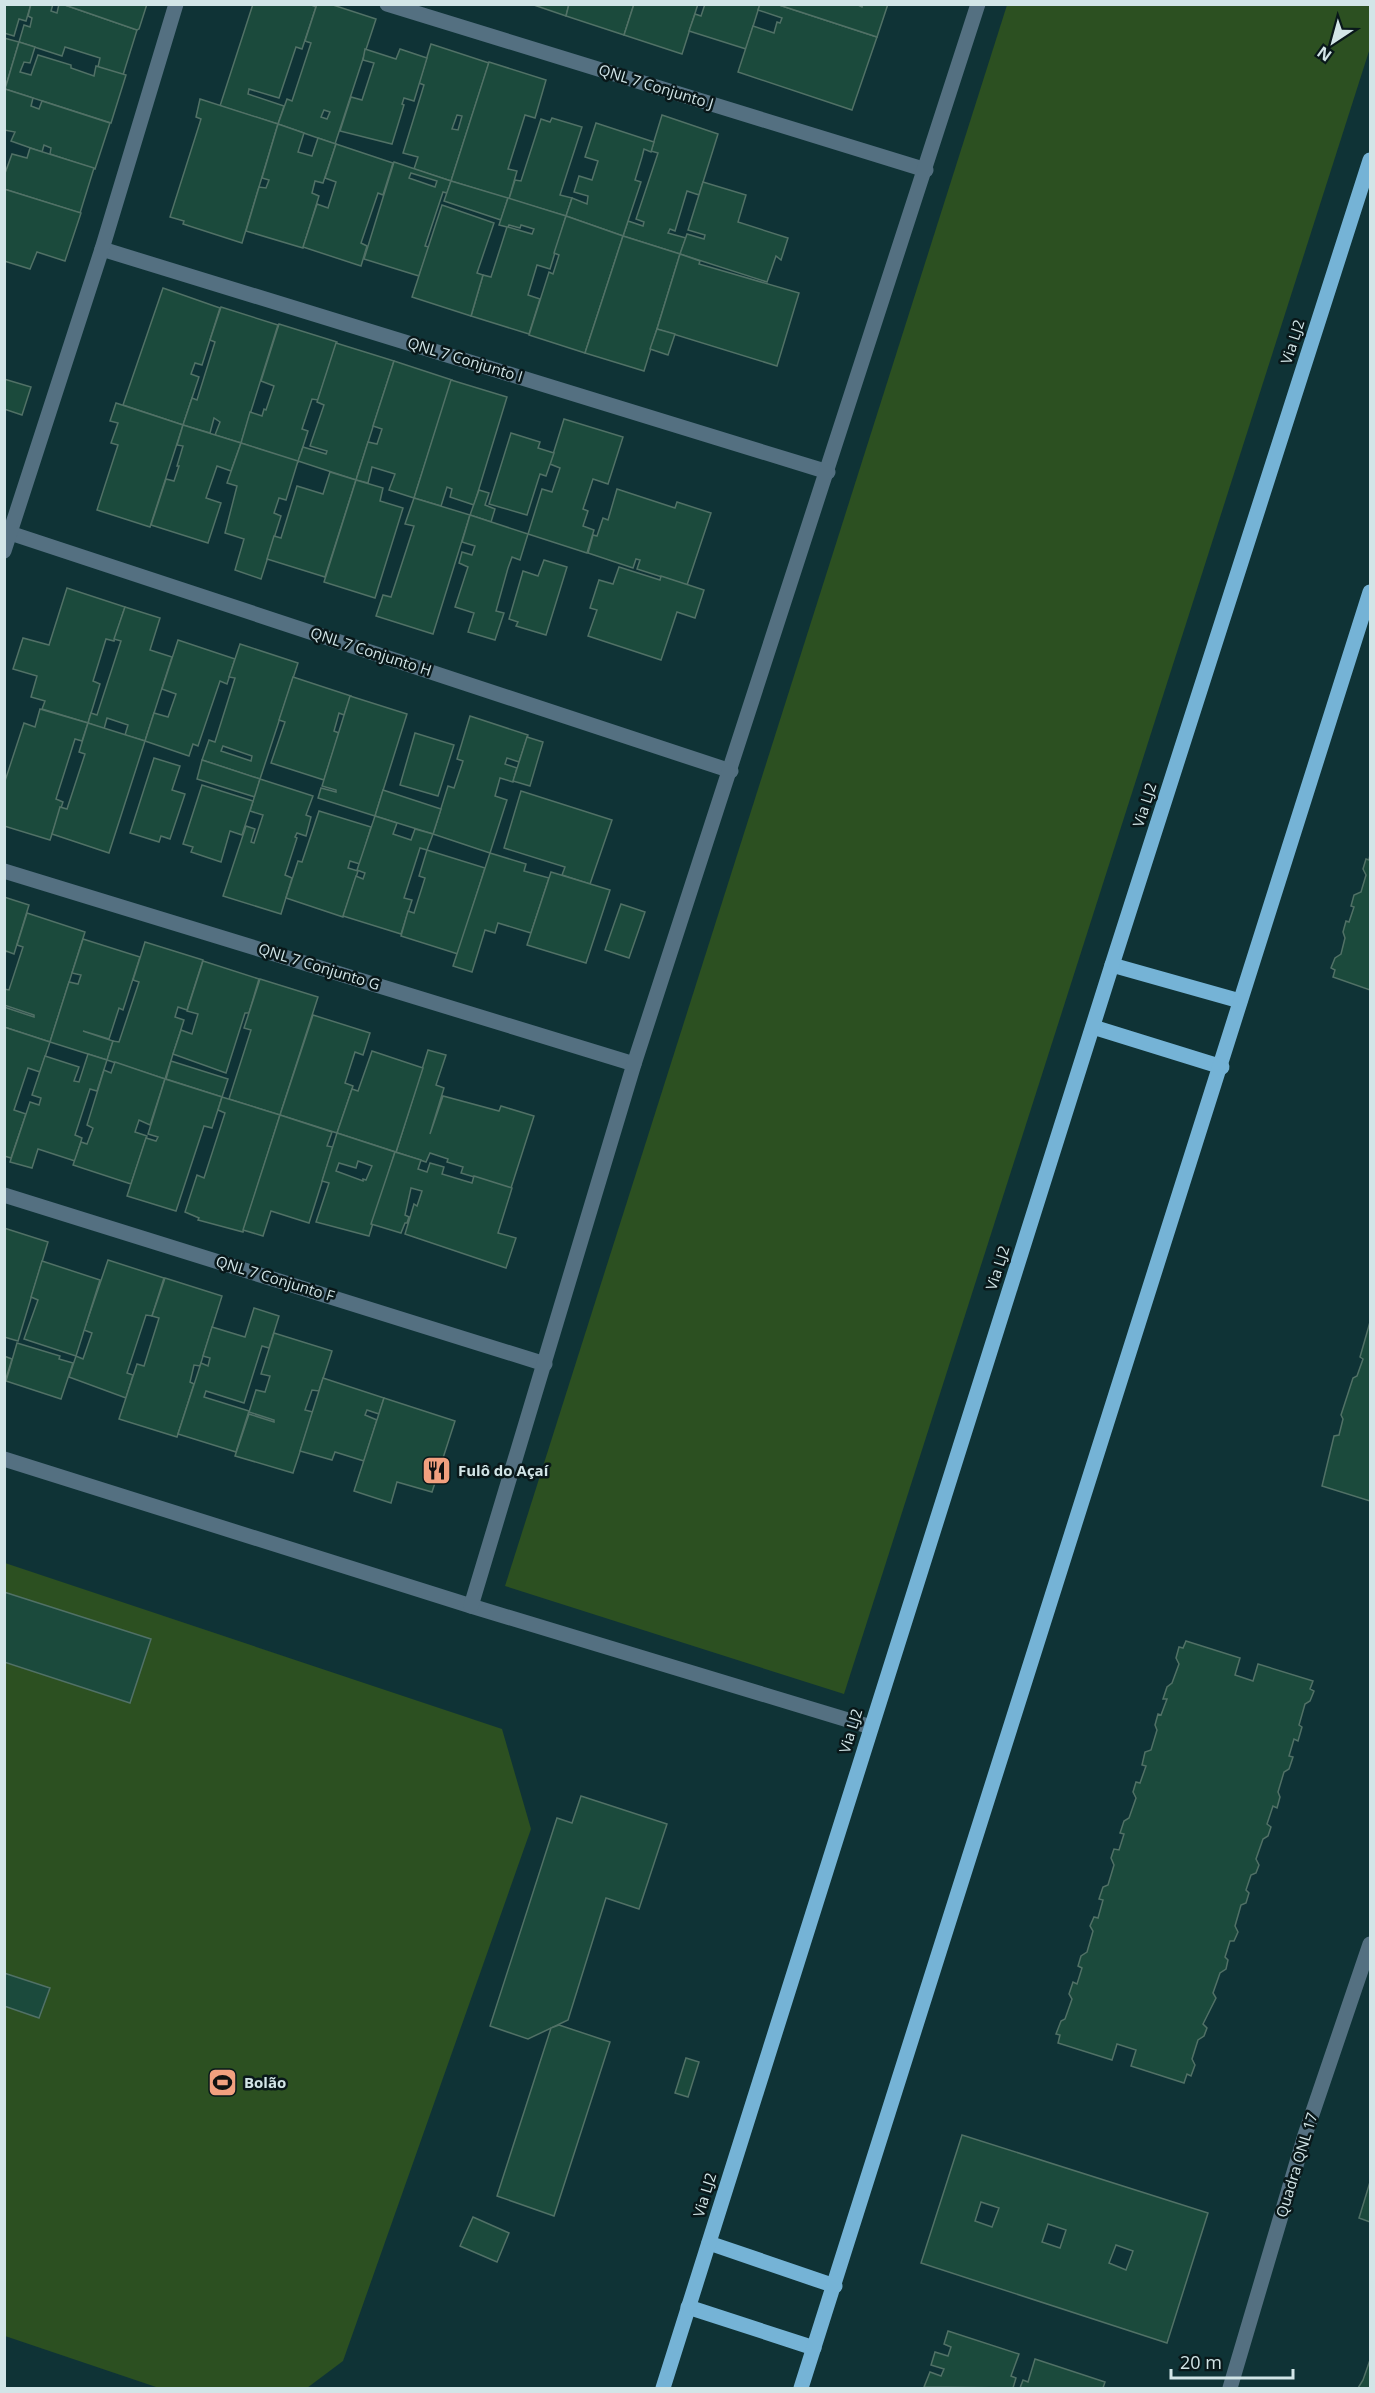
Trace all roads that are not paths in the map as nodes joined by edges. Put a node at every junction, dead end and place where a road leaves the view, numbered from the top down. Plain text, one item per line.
1 (176, 4) edge
2 (387, 4) edge
3 (978, 4) edge
4 (1371, 160) edge
5 (926, 170) junction
6 (102, 249) junction
7 (828, 472) junction
8 (10, 533) junction
9 (4, 551) edge
10 (1371, 592) edge
11 (731, 771) junction
12 (4, 871) edge
13 (1112, 965) junction
14 (1240, 1001) junction
15 (1093, 1028) junction
16 (634, 1064) junction
17 (1222, 1067) junction
18 (4, 1195) edge
19 (545, 1364) junction
20 (4, 1459) edge
21 (471, 1606) junction
22 (871, 1727) junction
23 (1371, 1944) edge
24 (709, 2243) junction
25 (835, 2286) junction
26 (688, 2307) junction
27 (814, 2348) junction
28 (663, 2388) edge
29 (801, 2388) edge
30 (1230, 2388) edge

1 - 6 street
2 - 5 street, QNL 7 Conjunto J
3 - 5 street
4 - 13 main road, Via LJ2
5 - 7 street
6 - 7 street, QNL 7 Conjunto I
6 - 8 street
7 - 11 street
8 - 9 street
8 - 11 street, QNL 7 Conjunto H
10 - 14 main road
11 - 16 street
12 - 16 street, QNL 7 Conjunto G
13 - 14 main road
13 - 15 main road, Via LJ2
14 - 17 main road
15 - 17 main road
15 - 22 main road, Via LJ2
16 - 19 street
17 - 25 main road
18 - 19 street, QNL 7 Conjunto F
19 - 21 street
20 - 21 street
21 - 22 street
22 - 24 main road, Via LJ2
23 - 30 street, Quadra QNL 17
24 - 25 main road
24 - 26 main road, Via LJ2
25 - 27 main road
26 - 27 main road
26 - 28 main road, Via LJ2
27 - 29 main road

